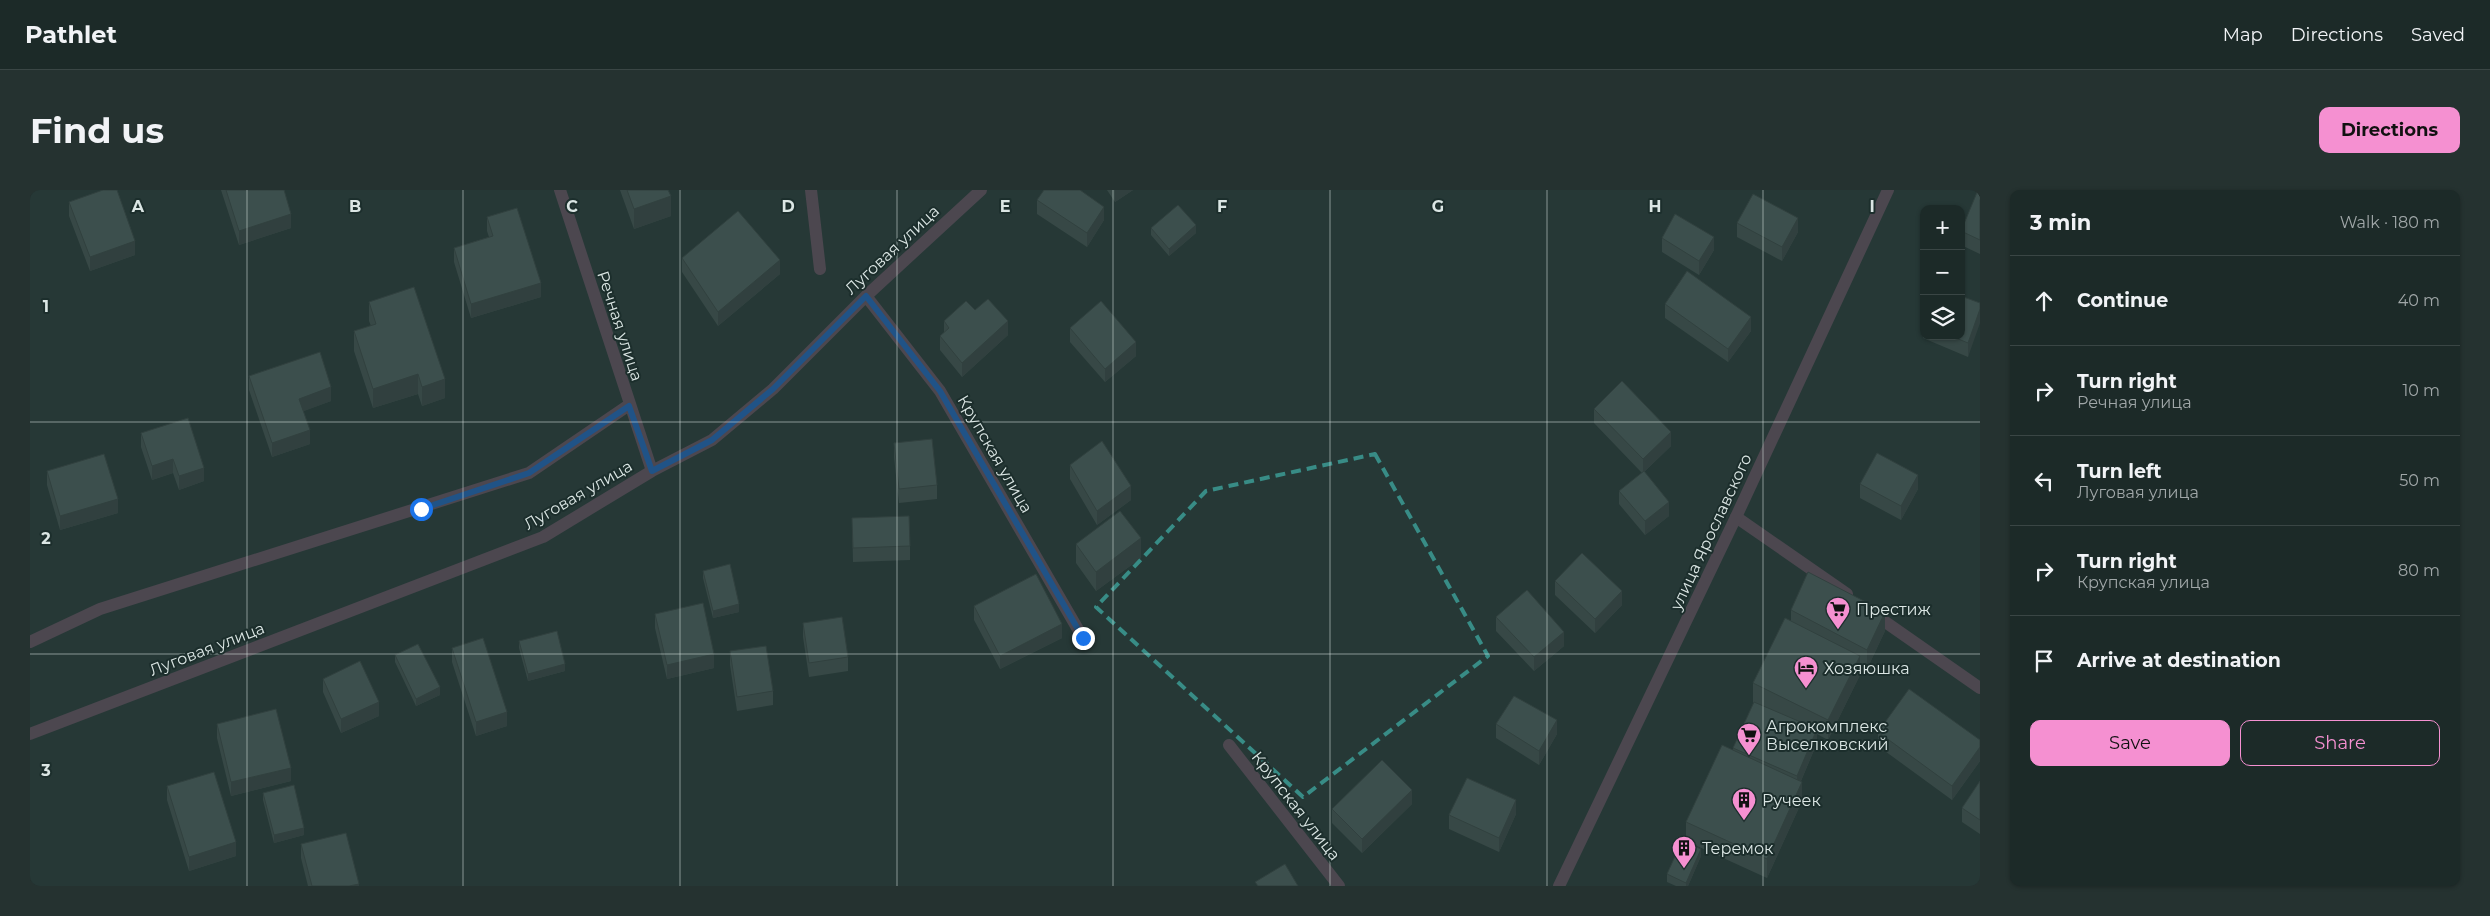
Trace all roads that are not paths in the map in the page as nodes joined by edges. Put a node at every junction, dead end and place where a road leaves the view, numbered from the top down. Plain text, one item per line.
1 (560, 190) edge
2 (811, 190) edge
3 (981, 190) edge
4 (1888, 190) edge
5 (820, 269) dead end
6 (866, 296) junction
7 (629, 406) junction
8 (652, 471) junction
9 (1736, 517) junction
10 (1083, 638) dead end
11 (30, 642) edge
12 (1980, 688) edge
13 (30, 734) edge
14 (1228, 746) dead end
15 (1339, 886) edge
16 (1559, 886) edge

1 - 7 street, Речная улица
2 - 5 street
3 - 6 street, Луговая улица
4 - 9 street, улица Ярославского
6 - 8 street, Луговая улица
6 - 10 street, Крупская улица
7 - 8 street, Речная улица
7 - 11 street
8 - 13 street, Луговая улица
9 - 12 street
9 - 16 street, улица Ярославского
14 - 15 street, Крупская улица

